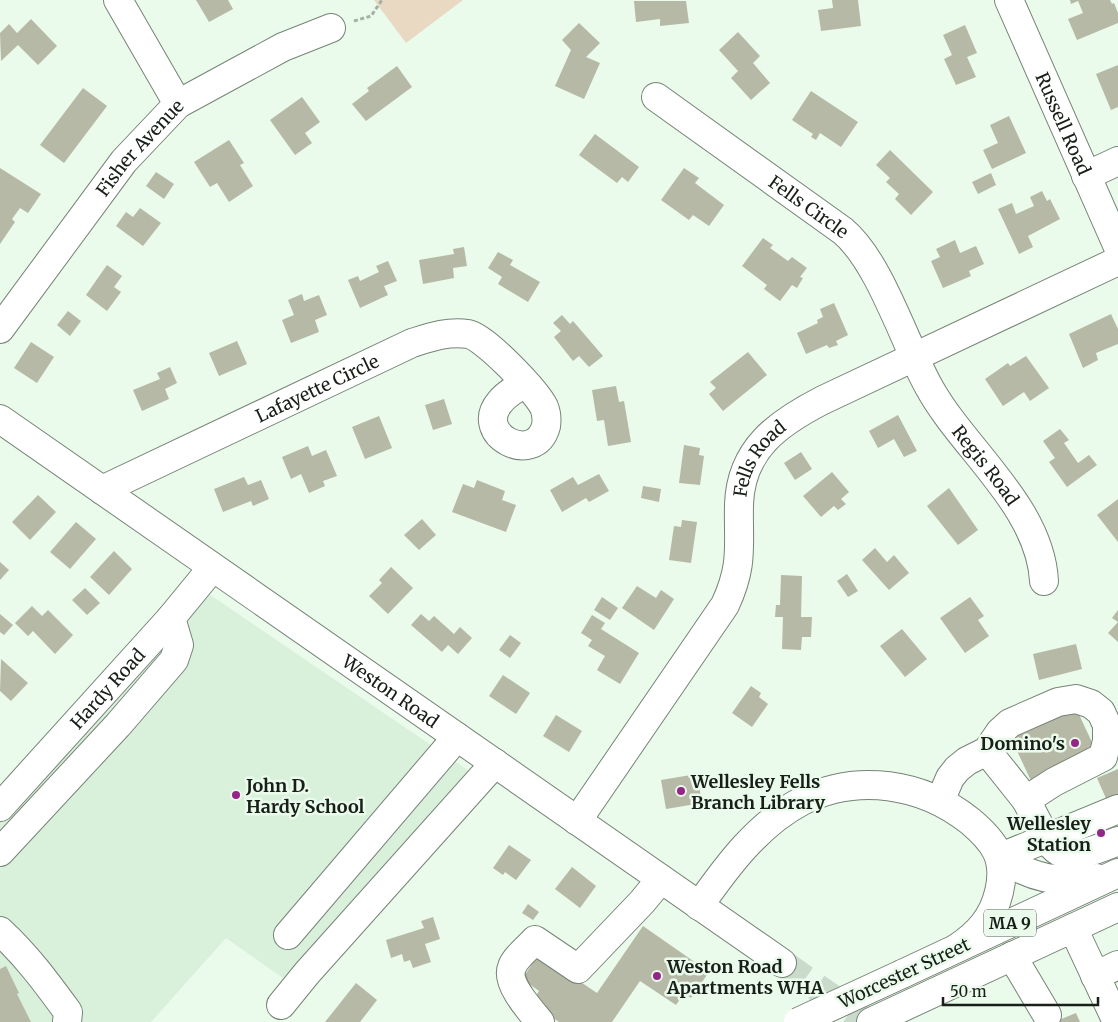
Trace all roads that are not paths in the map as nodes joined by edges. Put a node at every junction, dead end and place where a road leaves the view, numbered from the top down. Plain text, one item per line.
1 (118, 0) edge
2 (1009, 0) edge
3 (331, 28) road end
4 (656, 97) dead end
5 (178, 104) junction
6 (1118, 161) edge
7 (1086, 176) junction
8 (1118, 247) edge
9 (1118, 262) edge
10 (0, 328) edge
11 (914, 358) junction
12 (524, 383) dead end
13 (0, 419) edge
14 (102, 490) junction
15 (212, 568) junction
16 (1044, 581) dead end
17 (171, 618) junction
18 (1111, 716) edge
19 (457, 737) junction
20 (987, 751) junction
21 (495, 763) junction
22 (1026, 800) junction
23 (940, 801) junction
24 (0, 807) edge
25 (1118, 809) edge
26 (577, 821) junction
27 (1047, 838) junction
28 (1118, 841) edge
29 (0, 852) edge
30 (1001, 857) junction
31 (1116, 874) edge
32 (661, 879) junction
33 (699, 906) junction
34 (1118, 907) edge
35 (1073, 928) junction
36 (0, 931) edge
37 (288, 935) dead end
38 (957, 948) junction
39 (1012, 956) junction
40 (782, 963) tunnel mouth
41 (1107, 971) edge
42 (281, 1005) dead end
43 (1046, 1015) dead end
44 (67, 1022) edge
45 (540, 1022) edge
46 (798, 1022) edge
47 (871, 1022) edge
48 (1117, 1022) edge

1 - 5 main road
2 - 7 main road, Russell Road
3 - 5 main road, Fisher Avenue
4 - 11 main road, Fells Circle
5 - 10 main road, Fisher Avenue
6 - 7 main road
7 - 8 main road, Russell Road
9 - 11 main road, Fells Road
11 - 16 main road, Regis Road
11 - 26 main road, Fells Road
12 - 14 main road, Lafayette Circle
13 - 14 main road, Weston Road
14 - 15 main road, Weston Road
15 - 17 main road, Hardy Road
15 - 19 main road, Weston Road
17 - 24 main road, Hardy Road
17 - 29 main road
18 - 20 main road
18 - 22 main road
19 - 21 main road, Weston Road
19 - 37 main road
20 - 22 main road
20 - 23 main road
21 - 26 main road, Weston Road
21 - 42 main road
22 - 27 main road
23 - 30 main road
23 - 33 main road
25 - 27 main road
26 - 32 main road, Weston Road
27 - 28 main road
27 - 30 main road
30 - 31 main road
30 - 38 main road
31 - 38 main road, Worcester Street / MA 9
32 - 33 main road, Weston Road
32 - 45 main road
33 - 40 main road, Weston Road
34 - 35 main road, Worcester Street / MA 9
35 - 39 main road, Worcester Street / MA 9
35 - 41 main road
36 - 44 main road
38 - 46 main road, Worcester Street / MA 9, bridge
39 - 43 main road
39 - 47 main road, Worcester Street / MA 9
41 - 48 main road

